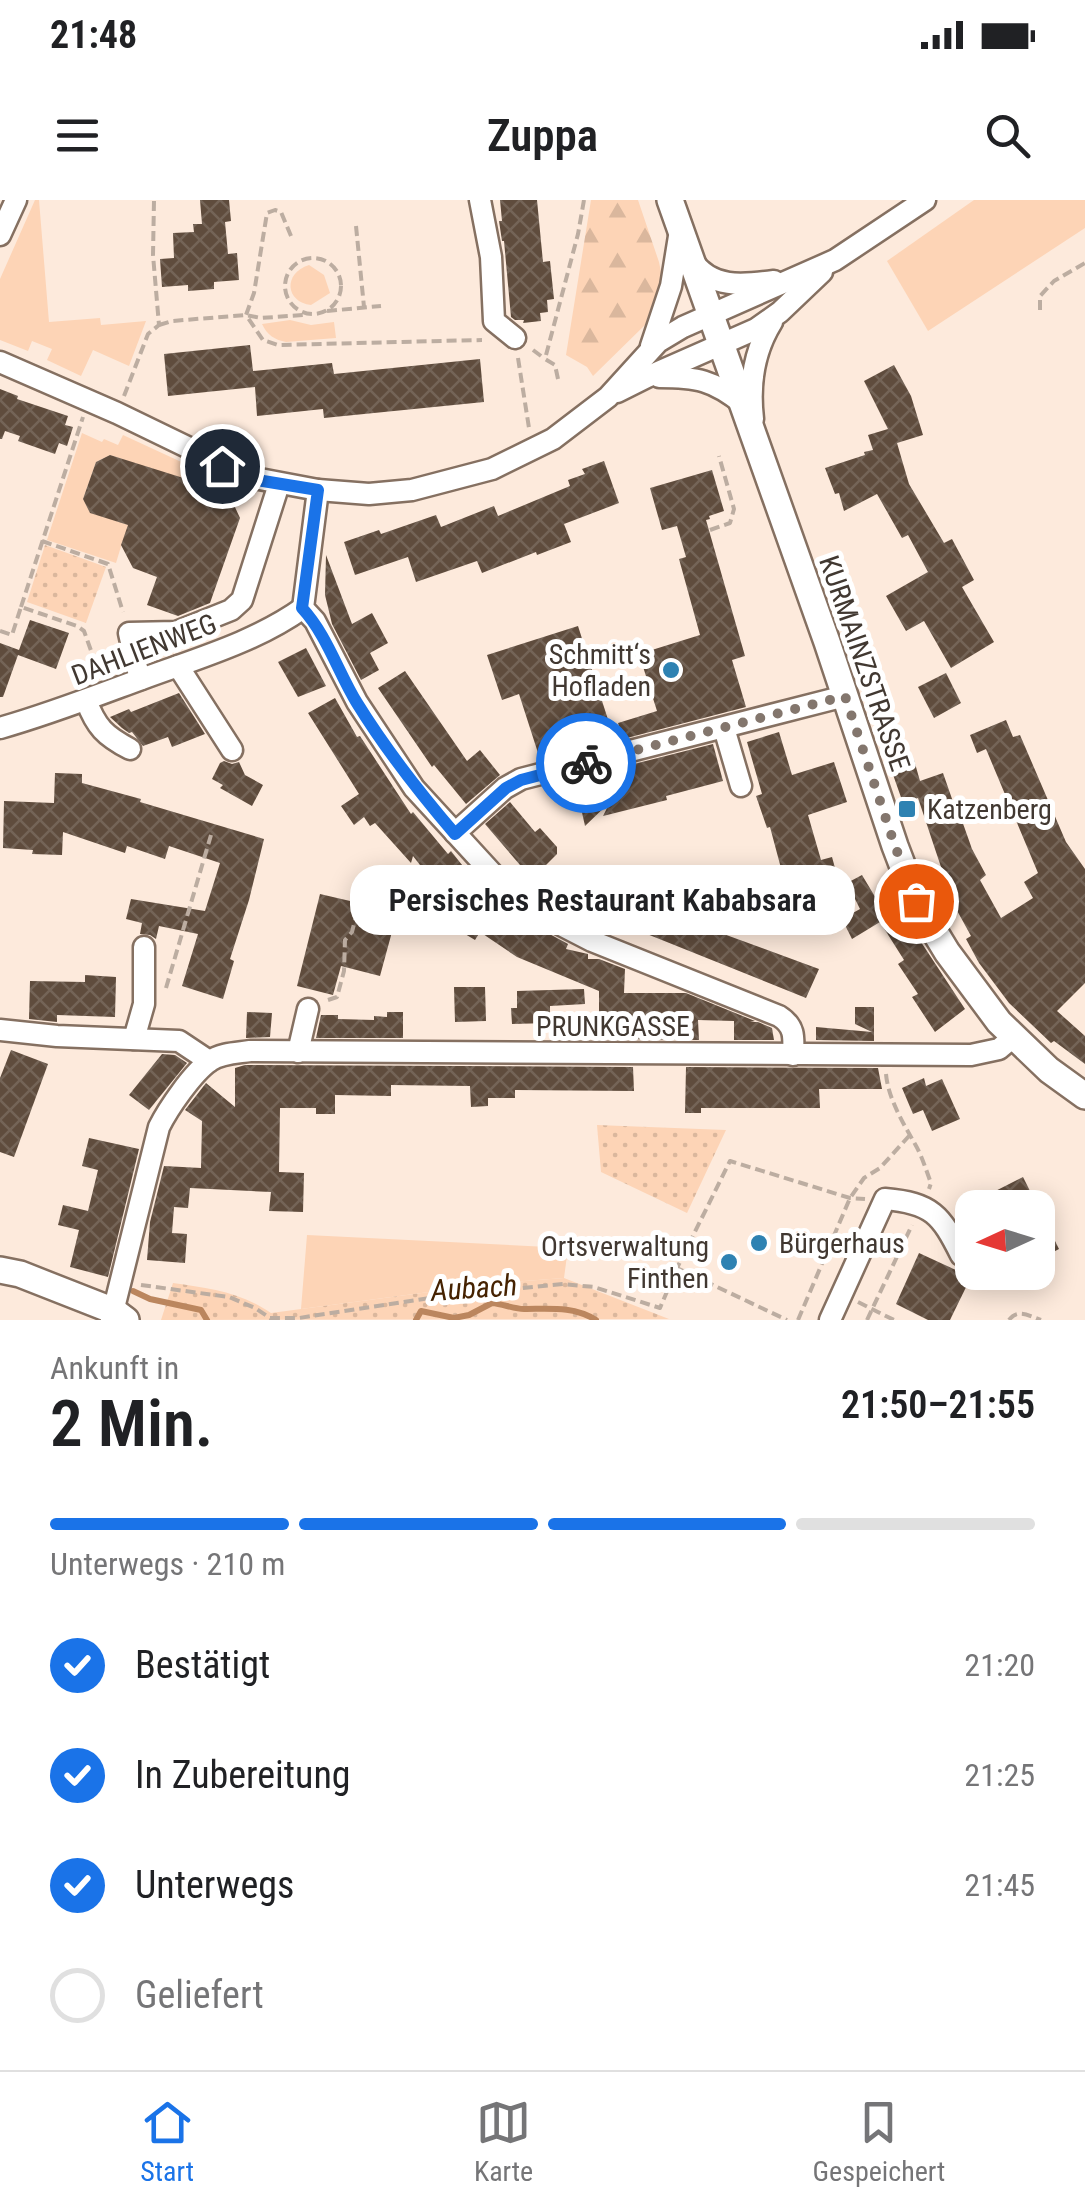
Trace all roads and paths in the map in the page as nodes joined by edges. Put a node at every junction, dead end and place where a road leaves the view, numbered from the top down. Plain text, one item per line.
1 (16, 200) edge
2 (154, 200) edge
3 (480, 200) edge
4 (584, 200) edge
5 (670, 200) edge
6 (924, 200) edge
7 (356, 226) dead end
8 (680, 230) junction
9 (0, 235) edge
10 (291, 236) dead end
11 (690, 256) junction
12 (834, 260) junction
13 (1085, 264) edge
14 (791, 279) junction
15 (381, 306) dead end
16 (364, 307) junction
17 (1040, 310) dead end
18 (327, 311) junction
19 (780, 312) junction
20 (309, 314) junction
21 (246, 316) junction
22 (711, 316) junction
23 (159, 325) junction
24 (515, 338) junction
25 (722, 345) junction
26 (650, 348) junction
27 (546, 359) junction
28 (0, 362) edge
29 (648, 376) junction
30 (558, 379) dead end
31 (608, 396) junction
32 (122, 400) dead end
33 (743, 405) junction
34 (84, 414) dead end
35 (530, 433) dead end
36 (762, 455) junction
37 (719, 456) dead end
38 (279, 484) junction
39 (318, 490) junction
40 (710, 530) dead end
41 (42, 541) junction
42 (21, 607) junction
43 (302, 608) junction
44 (0, 631) edge
45 (129, 632) junction
46 (178, 666) junction
47 (141, 679) junction
48 (103, 682) dead end
49 (845, 696) junction
50 (86, 700) junction
51 (0, 728) edge
52 (724, 728) junction
53 (130, 750) dead end
54 (232, 750) dead end
55 (741, 786) dead end
56 (455, 834) junction
57 (211, 836) dead end
58 (364, 884) dead end
59 (144, 947) dead end
60 (161, 1003) dead end
61 (310, 1007) joint
62 (0, 1030) edge
63 (1013, 1037) junction
64 (134, 1039) junction
65 (298, 1052) junction
66 (793, 1054) junction
67 (210, 1061) junction
68 (1085, 1096) edge
69 (909, 1136) dead end
70 (850, 1198) junction
71 (955, 1245) edge
72 (677, 1268) junction
73 (0, 1270) edge
74 (723, 1279) dead end
75 (131, 1284) dead end
76 (718, 1288) junction
77 (872, 1310) dead end
78 (117, 1317) edge
79 (787, 1320) edge
80 (798, 1320) edge
81 (830, 1320) edge
82 (894, 1320) edge
83 (1009, 1320) edge
84 (1040, 1320) edge

1 - 9 street
2 - 23 path
3 - 24 street
4 - 27 path
5 - 8 main road, KURMAINZSTRASSE
6 - 12 street
7 - 16 path
8 - 11 main road, KURMAINZSTRASSE
8 - 26 street
10 - 21 path
11 - 14 street
11 - 22 main road, KURMAINZSTRASSE
12 - 14 street
12 - 19 street
13 - 17 path
14 - 22 street
15 - 16 path
16 - 18 path
18 - 20 path
18 - 20 path
19 - 25 street
19 - 36 street
20 - 21 path
21 - 23 path
21 - 24 path
22 - 25 main road, KURMAINZSTRASSE
22 - 26 street
23 - 32 path
24 - 27 path
24 - 35 path
25 - 29 street
25 - 33 main road, KURMAINZSTRASSE
26 - 31 street
27 - 30 path
28 - 38 street
29 - 31 street
29 - 33 street
31 - 39 street
33 - 36 main road, KURMAINZSTRASSE
34 - 41 path
36 - 49 main road, KURMAINZSTRASSE
37 - 40 path
38 - 39 street
38 - 45 street
39 - 43 street
41 - 42 path
41 - 45 path
42 - 44 path
42 - 48 path
43 - 46 street, DAHLIENWEG
43 - 56 street
45 - 47 street
46 - 47 street, DAHLIENWEG
46 - 54 street
47 - 50 street, DAHLIENWEG
49 - 52 street
49 - 63 main road, KURMAINZSTRASSE
50 - 51 street, DAHLIENWEG
50 - 53 street
52 - 55 street
52 - 56 street
56 - 66 street
57 - 60 path
58 - 61 path
59 - 64 street
61 - 65 street
62 - 64 street
63 - 66 street, PRUNKGASSE
63 - 68 main road, KURMAINZSTRASSE
64 - 67 street
65 - 66 street, PRUNKGASSE
65 - 67 street, PRUNKGASSE
67 - 78 street
69 - 70 path
70 - 72 path
70 - 80 path
71 - 81 street
72 - 75 path
72 - 76 path
73 - 78 main road
74 - 76 path
76 - 79 path
77 - 82 path
83 - 84 path

